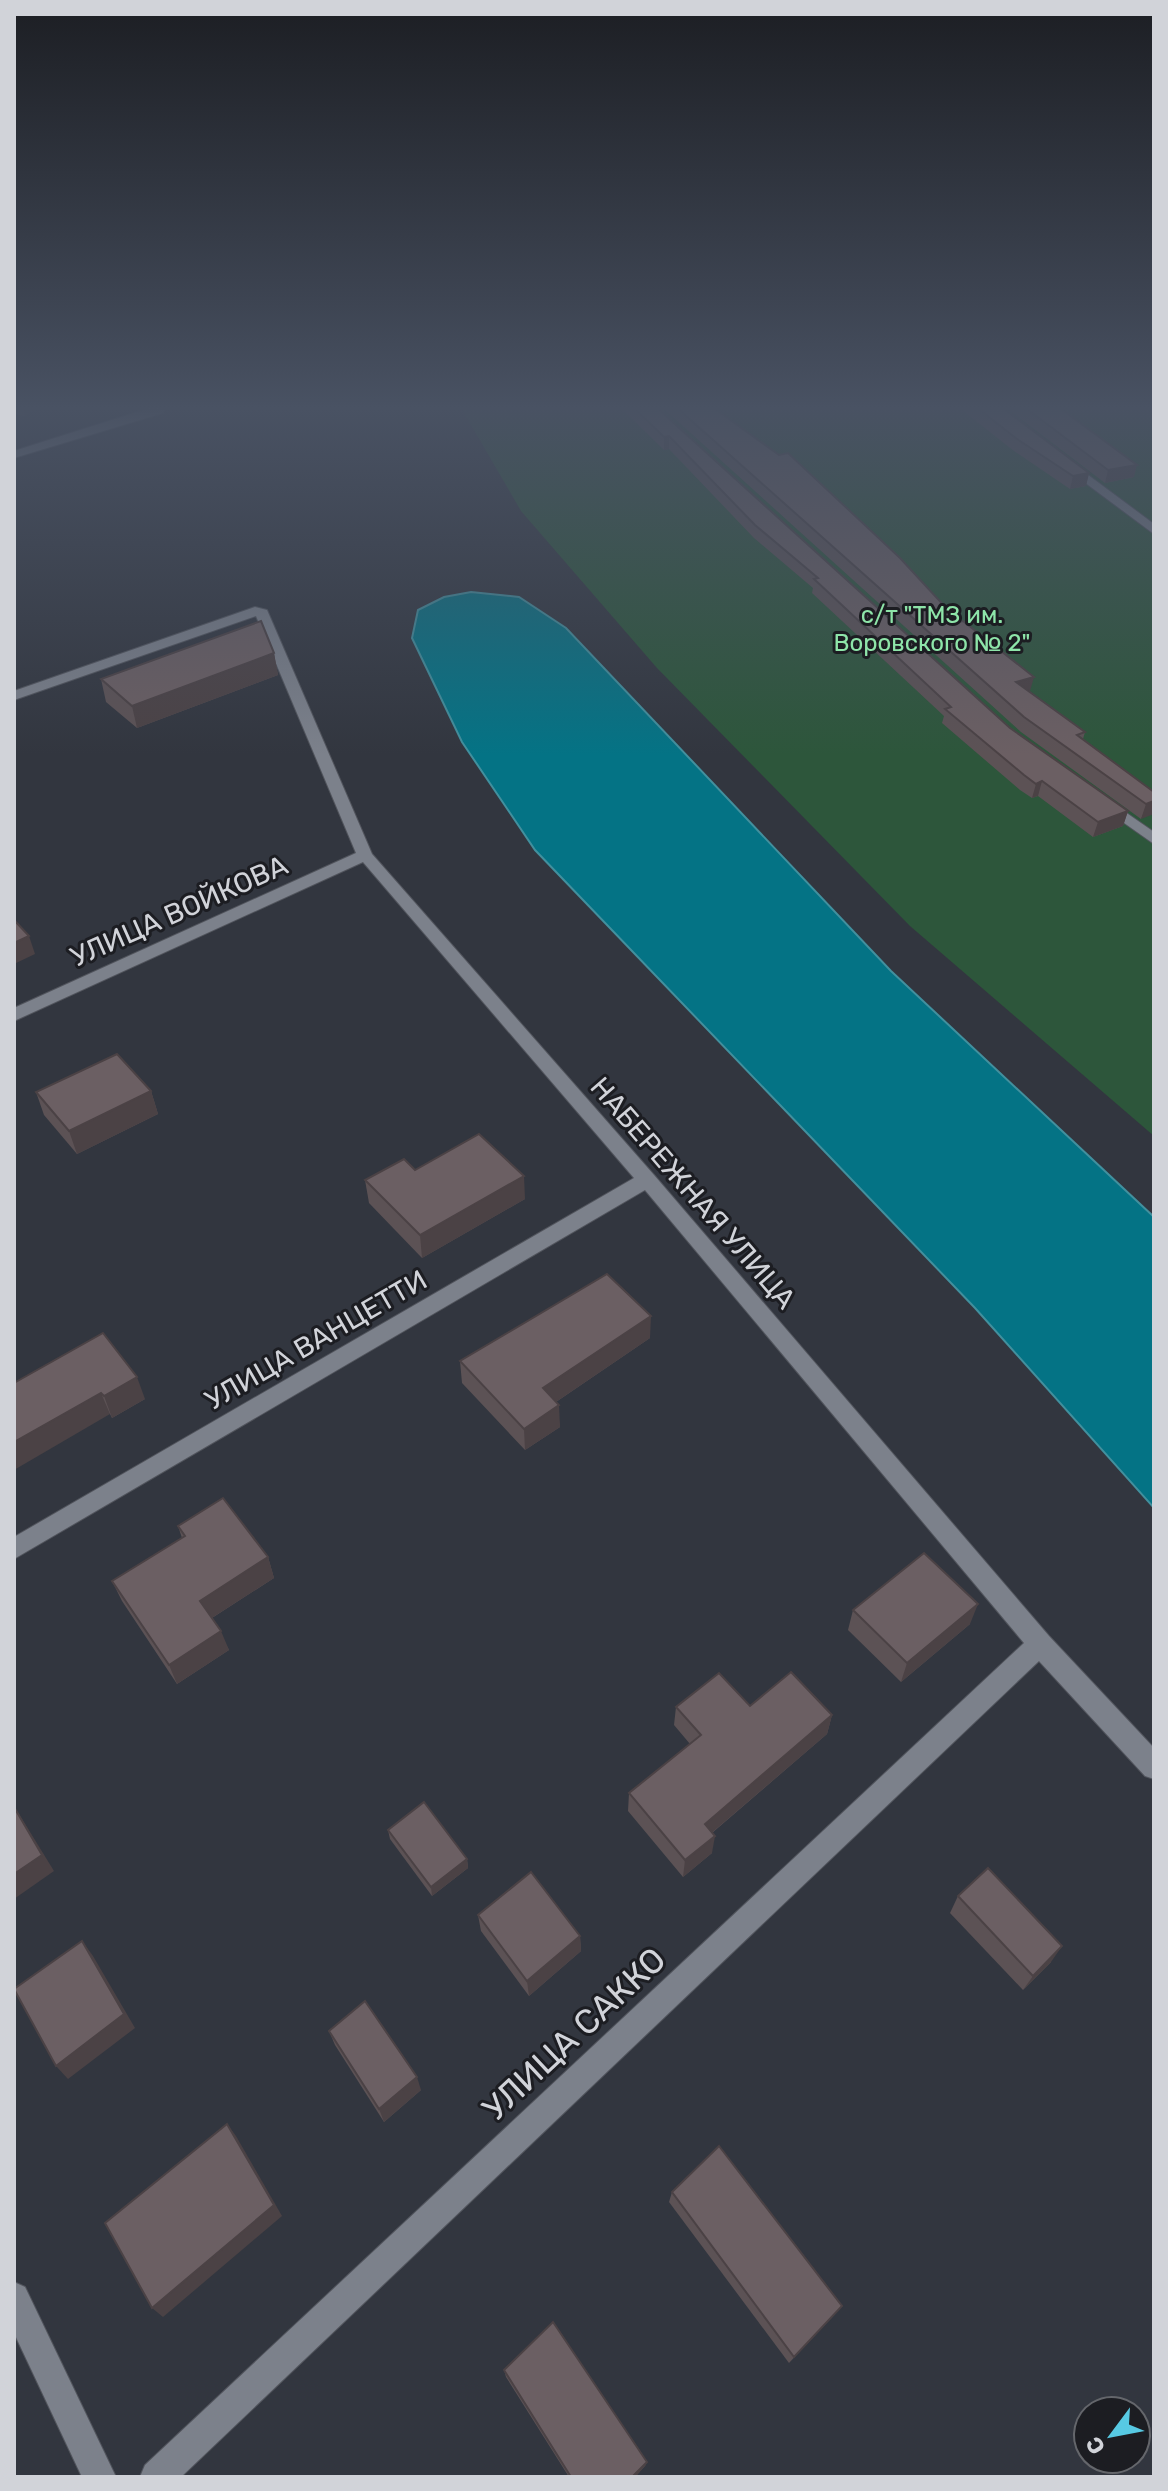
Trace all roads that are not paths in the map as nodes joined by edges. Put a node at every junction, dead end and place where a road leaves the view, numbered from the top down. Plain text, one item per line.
1 (14, 696) edge
2 (1091, 793) edge
3 (1154, 839) edge
4 (365, 855) junction
5 (14, 1015) edge
6 (647, 1180) junction
7 (14, 1549) edge
8 (1040, 1644) junction
9 (1154, 1767) edge
10 (14, 2298) edge
11 (99, 2477) edge
12 (157, 2477) edge

1 - 4 street, НАБЕРЕЖНАЯ УЛИЦА
2 - 3 street
4 - 5 street, УЛИЦА ВОЙКОВА
4 - 6 street, НАБЕРЕЖНАЯ УЛИЦА
6 - 7 street, УЛИЦА ВАНЦЕТТИ
6 - 8 street, НАБЕРЕЖНАЯ УЛИЦА
8 - 9 street, НАБЕРЕЖНАЯ УЛИЦА
8 - 12 street, УЛИЦА САККО
10 - 11 street

